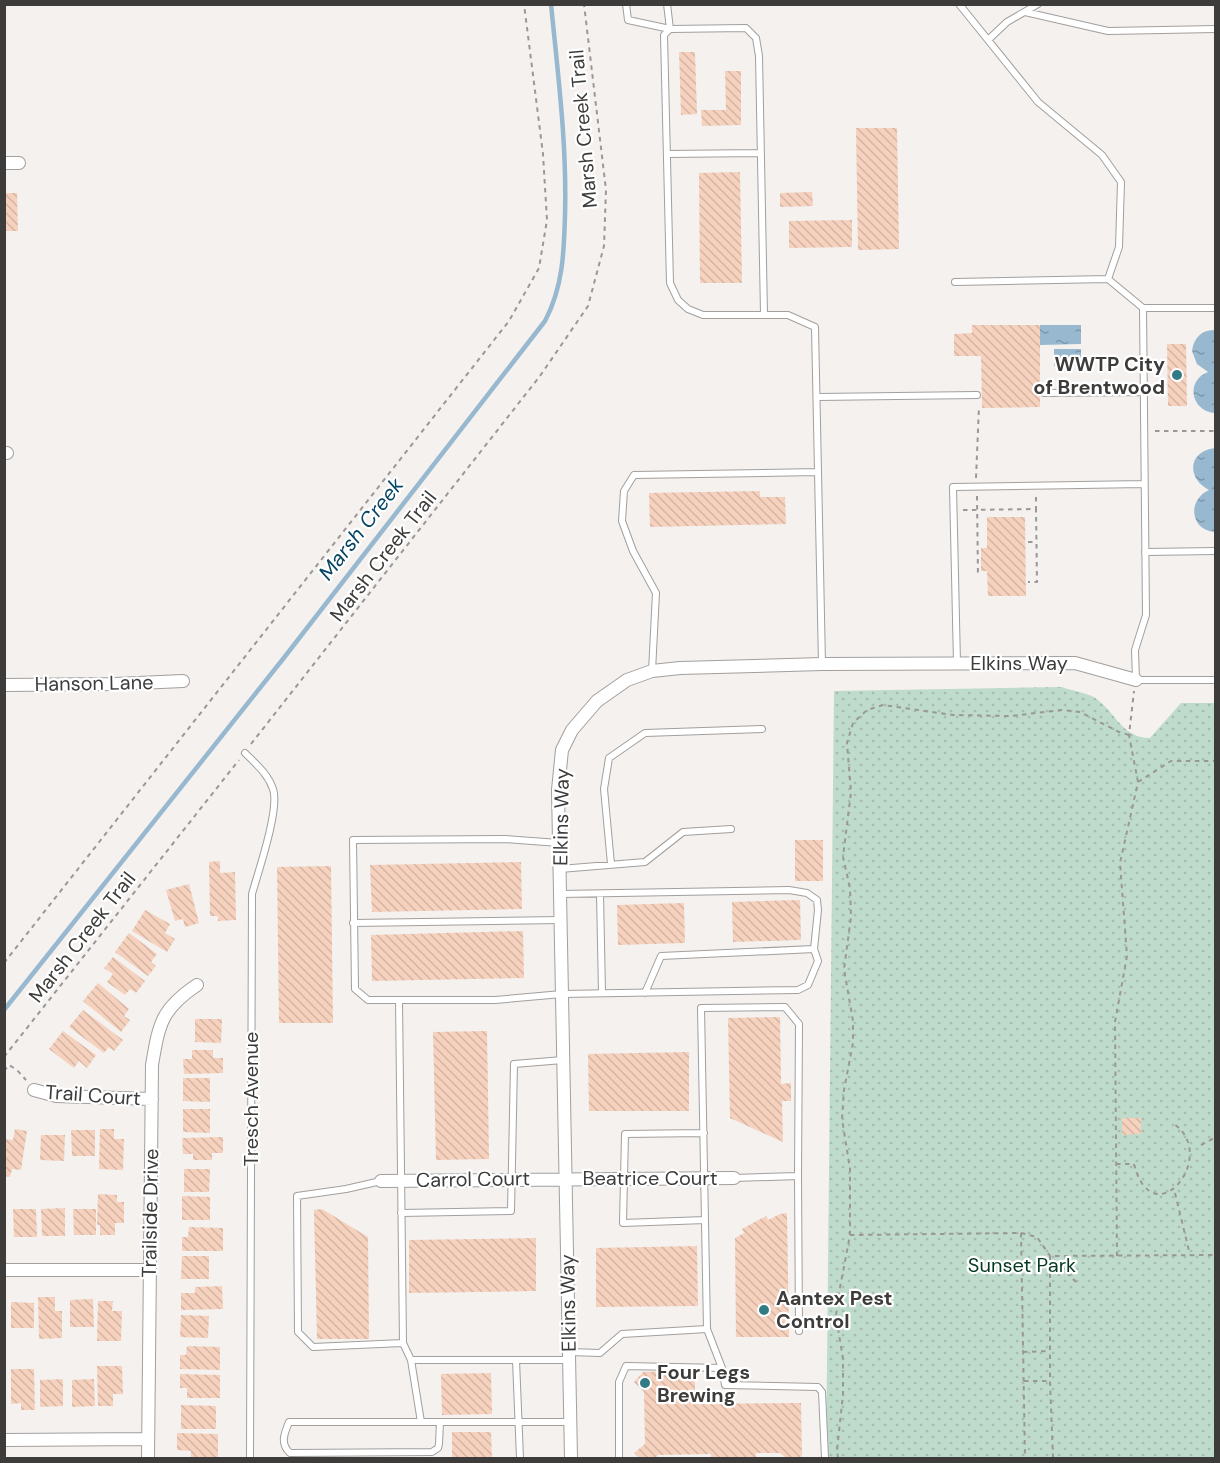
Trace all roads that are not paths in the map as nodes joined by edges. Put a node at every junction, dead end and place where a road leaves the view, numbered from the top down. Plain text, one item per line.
1 (626, 4) edge
2 (667, 4) edge
3 (959, 4) edge
4 (1038, 4) edge
5 (1025, 12) junction
6 (670, 29) junction
7 (1215, 29) edge
8 (988, 40) junction
9 (760, 153) junction
10 (667, 154) junction
11 (4, 163) edge
12 (19, 163) dead end
13 (1108, 279) junction
14 (955, 282) dead end
15 (1143, 308) junction
16 (1215, 308) edge
17 (764, 314) junction
18 (1143, 392) junction
19 (1044, 393) dead end
20 (977, 395) dead end
21 (816, 397) junction
22 (818, 472) junction
23 (1144, 484) junction
24 (1145, 552) junction
25 (1215, 552) edge
26 (957, 663) junction
27 (822, 664) junction
28 (652, 671) junction
29 (1136, 680) junction
30 (1215, 680) edge
31 (183, 681) dead end
32 (4, 685) edge
33 (762, 729) dead end
34 (245, 753) road end
35 (731, 830) dead end
36 (559, 843) junction
37 (611, 864) junction
38 (560, 868) junction
39 (560, 894) junction
40 (600, 894) junction
41 (561, 920) junction
42 (353, 923) junction
43 (814, 949) junction
44 (197, 985) dead end
45 (602, 993) junction
46 (645, 993) junction
47 (562, 994) junction
48 (399, 1000) junction
49 (563, 1060) junction
50 (34, 1090) road end
51 (152, 1099) junction
52 (704, 1133) junction
53 (798, 1176) junction
54 (566, 1178) junction
55 (623, 1178) junction
56 (704, 1178) junction
57 (734, 1178) joint
58 (512, 1179) junction
59 (400, 1180) junction
60 (381, 1181) joint
61 (401, 1213) junction
62 (705, 1220) junction
63 (4, 1270) edge
64 (150, 1270) junction
65 (707, 1329) junction
66 (799, 1331) dead end
67 (403, 1343) junction
68 (569, 1356) junction
69 (411, 1360) junction
70 (516, 1360) junction
71 (722, 1368) junction
72 (421, 1422) junction
73 (440, 1422) junction
74 (519, 1422) junction
75 (570, 1422) junction
76 (148, 1439) junction
77 (4, 1440) edge
78 (148, 1458) edge
79 (250, 1458) edge
80 (520, 1458) edge
81 (571, 1458) edge
82 (619, 1458) edge
83 (825, 1458) edge

1 - 6 lane
2 - 6 lane
3 - 8 lane
4 - 5 lane
5 - 7 lane
5 - 8 lane
6 - 9 lane
6 - 10 lane
8 - 13 lane
9 - 10 lane
9 - 17 lane
10 - 17 lane
11 - 12 street
13 - 14 lane
13 - 15 lane
15 - 16 lane
15 - 18 lane
17 - 21 lane
18 - 19 lane
18 - 23 lane
20 - 21 lane
21 - 22 lane
22 - 27 lane
22 - 28 lane
23 - 24 lane
23 - 26 lane
24 - 25 lane
24 - 29 lane
26 - 27 street, Elkins Way
26 - 29 street, Elkins Way
27 - 28 street, Elkins Way
28 - 36 street, Elkins Way
29 - 30 lane
31 - 32 street, Hanson Lane
33 - 37 lane
34 - 79 lane, Tresch Avenue
35 - 37 lane
36 - 38 street, Elkins Way
36 - 42 lane
37 - 38 lane
38 - 39 street, Elkins Way
39 - 40 lane
39 - 41 street, Elkins Way
40 - 43 lane
40 - 45 lane
41 - 42 lane
41 - 47 street, Elkins Way
42 - 48 lane
43 - 46 lane
43 - 46 lane
44 - 51 street, Trailside Drive
45 - 46 lane
45 - 47 lane
47 - 48 lane
47 - 49 street, Elkins Way
48 - 59 lane
49 - 54 street, Elkins Way
49 - 58 lane
50 - 51 street, Trail Court
51 - 64 street, Trailside Drive
52 - 53 lane
52 - 55 lane
52 - 56 lane
53 - 57 lane
53 - 66 lane
54 - 55 street, Beatrice Court
54 - 58 street, Carrol Court
54 - 68 street, Elkins Way
55 - 56 street, Beatrice Court
55 - 62 lane
56 - 57 street, Beatrice Court
56 - 62 lane
58 - 59 street, Carrol Court
58 - 61 lane
59 - 60 street, Carrol Court
59 - 61 lane
60 - 67 lane
61 - 67 lane
62 - 65 lane
63 - 64 street
64 - 76 street, Trailside Drive
65 - 68 lane
65 - 71 lane
67 - 69 lane
68 - 70 lane
68 - 75 street, Elkins Way
69 - 70 lane
69 - 72 lane
70 - 74 lane
71 - 82 lane
71 - 83 lane
72 - 73 lane
72 - 73 lane
73 - 74 lane
74 - 75 lane
74 - 80 lane
75 - 81 street, Elkins Way
76 - 77 street
76 - 78 street, Trailside Drive

